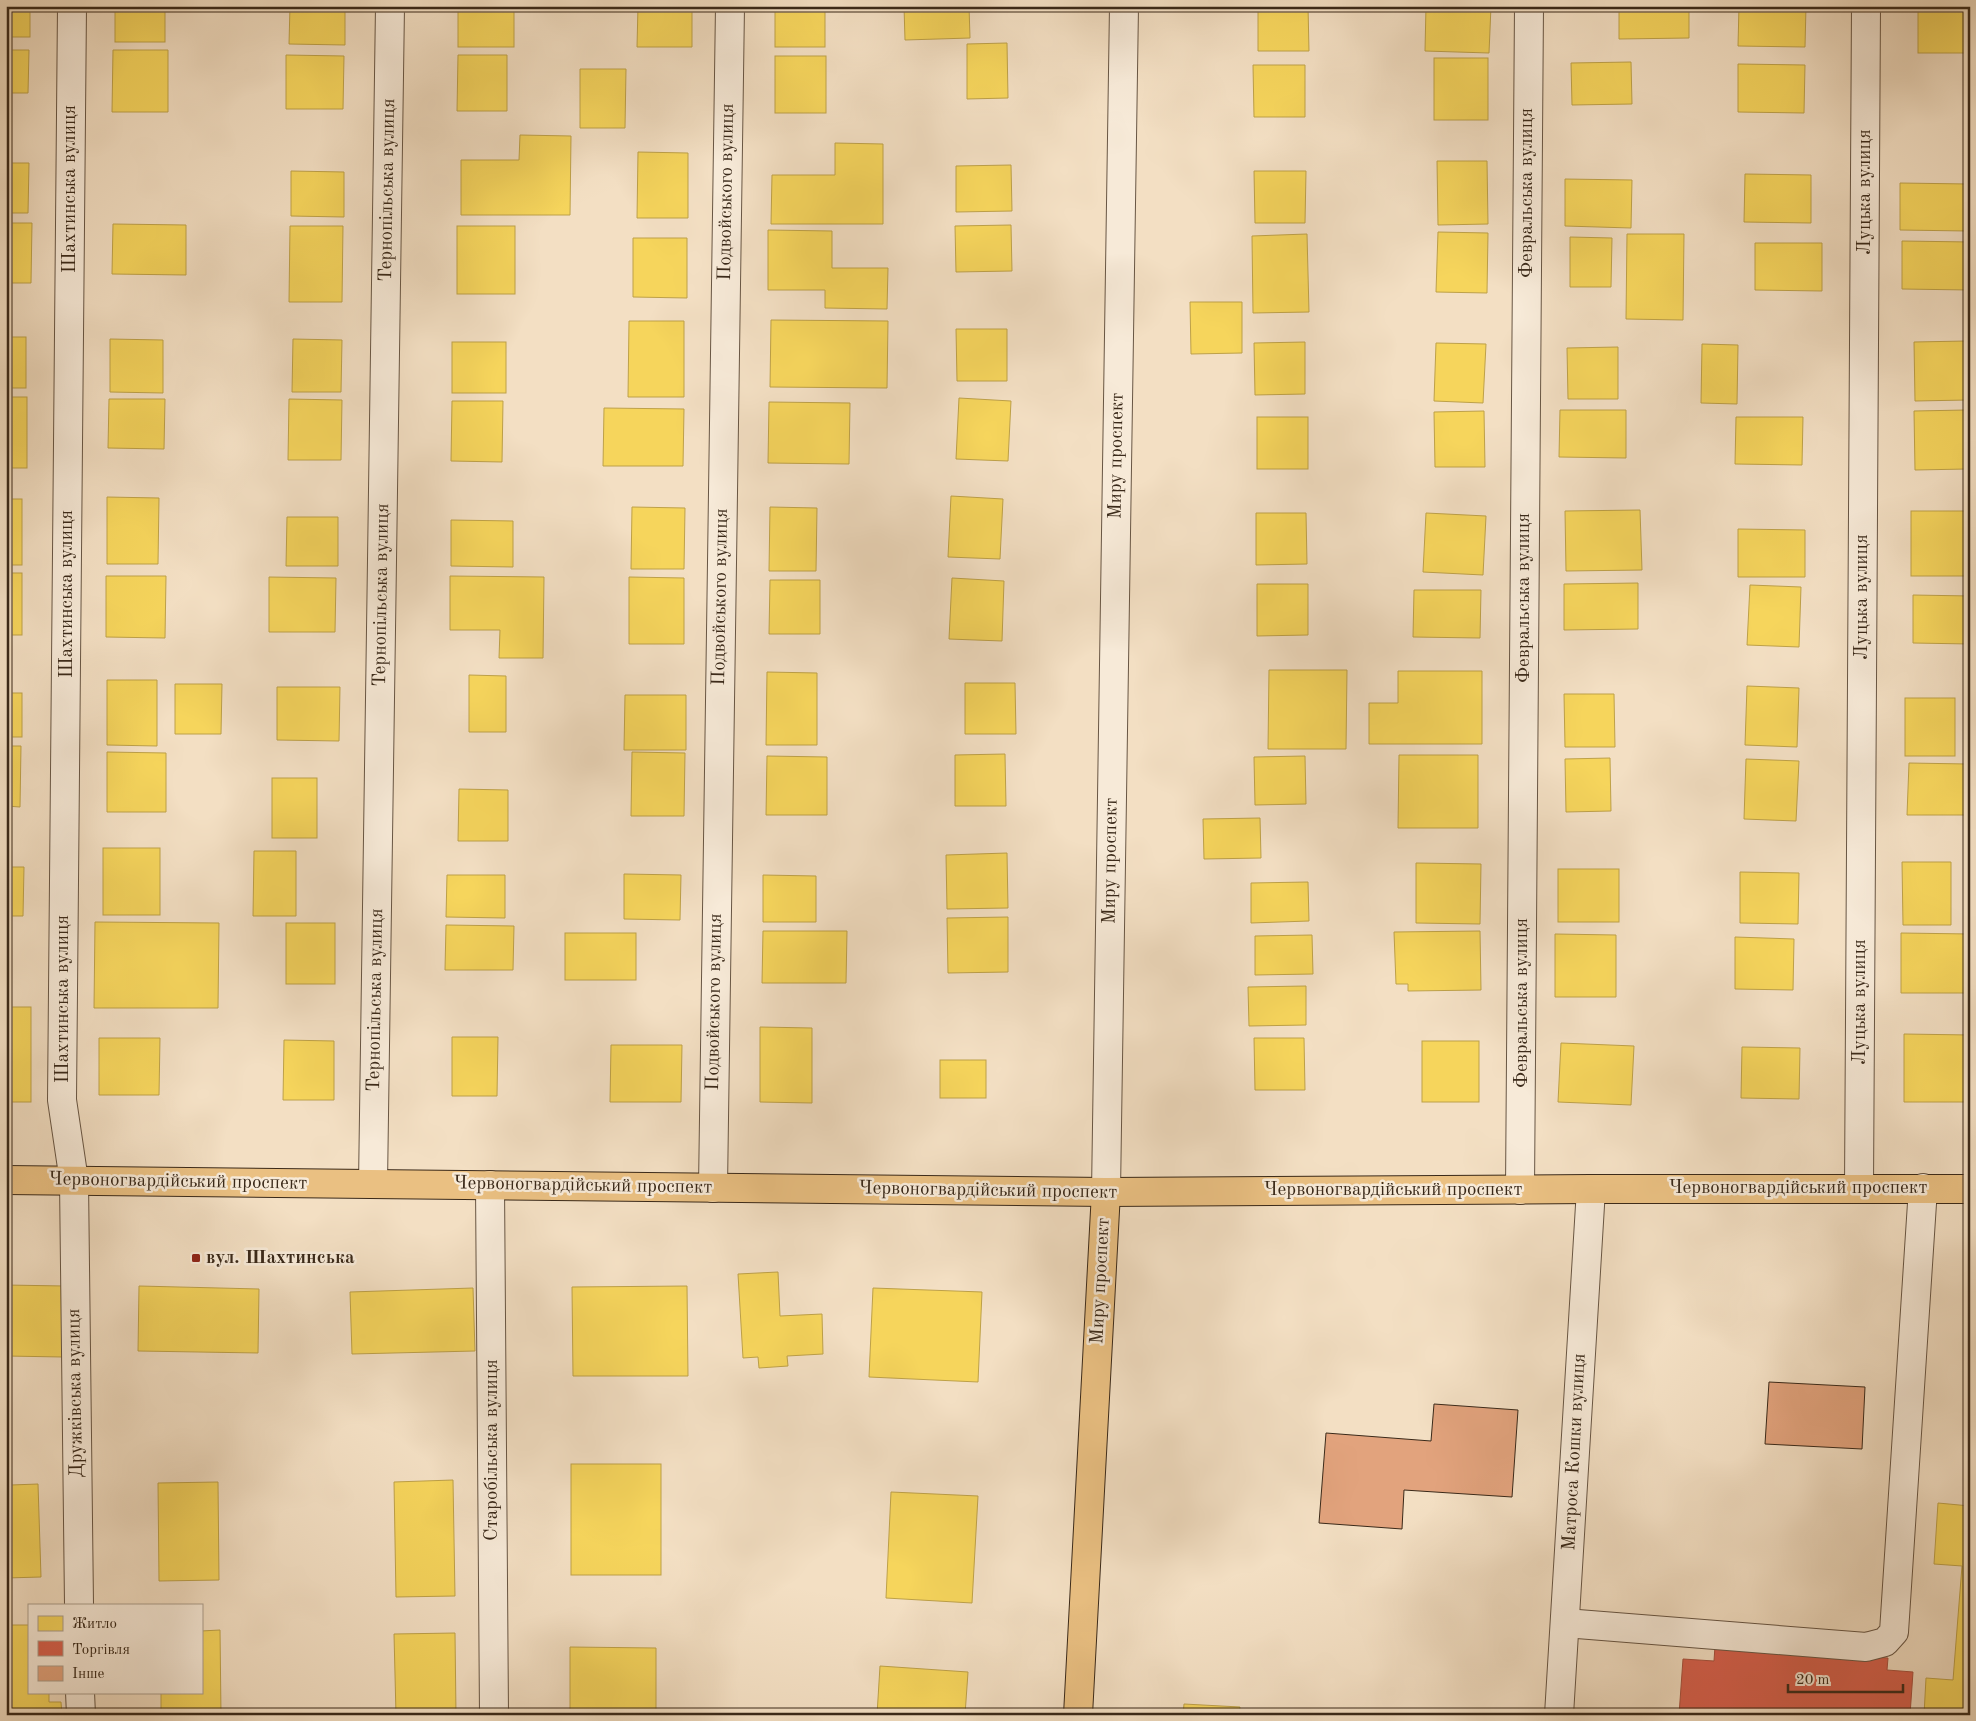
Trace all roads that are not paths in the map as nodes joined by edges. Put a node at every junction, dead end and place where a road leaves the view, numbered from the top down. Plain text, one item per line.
1 (72, 6) edge
2 (390, 6) edge
3 (730, 6) edge
4 (1124, 6) edge
5 (1529, 6) edge
6 (1866, 6) edge
7 (6, 1180) edge
8 (74, 1181) junction
9 (373, 1184) junction
10 (490, 1185) junction
11 (713, 1188) junction
12 (1591, 1188) junction
13 (1859, 1188) junction
14 (1923, 1188) junction
15 (1970, 1188) edge
16 (1520, 1190) junction
17 (1106, 1192) junction
18 (79, 1604) edge
19 (1565, 1622) junction
20 (80, 1694) edge
21 (80, 1715) edge
22 (494, 1715) edge
23 (1078, 1715) edge
24 (1559, 1715) edge

1 - 8 street, Шахтинська вулиця
2 - 9 street, Тернопільська вулиця
3 - 11 street, Подвойського вулиця
4 - 17 street, Миру проспект
5 - 16 street, Февральська вулиця
6 - 13 street, Луцька вулиця
7 - 8 main road, Червоногвардійський проспект
8 - 9 main road, Червоногвардійський проспект
8 - 18 street, Дружківська вулиця
9 - 10 main road, Червоногвардійський проспект
10 - 11 main road, Червоногвардійський проспект
10 - 22 street, Старобільська вулиця
11 - 17 main road, Червоногвардійський проспект
12 - 13 main road, Червоногвардійський проспект
12 - 16 main road, Червоногвардійський проспект
12 - 19 street, Матроса Кошки вулиця
13 - 14 main road, Червоногвардійський проспект
14 - 15 main road, Червоногвардійський проспект
14 - 19 street
16 - 17 main road, Червоногвардійський проспект
17 - 23 main road, Миру проспект
19 - 24 street, Матроса Кошки вулиця
20 - 21 street

